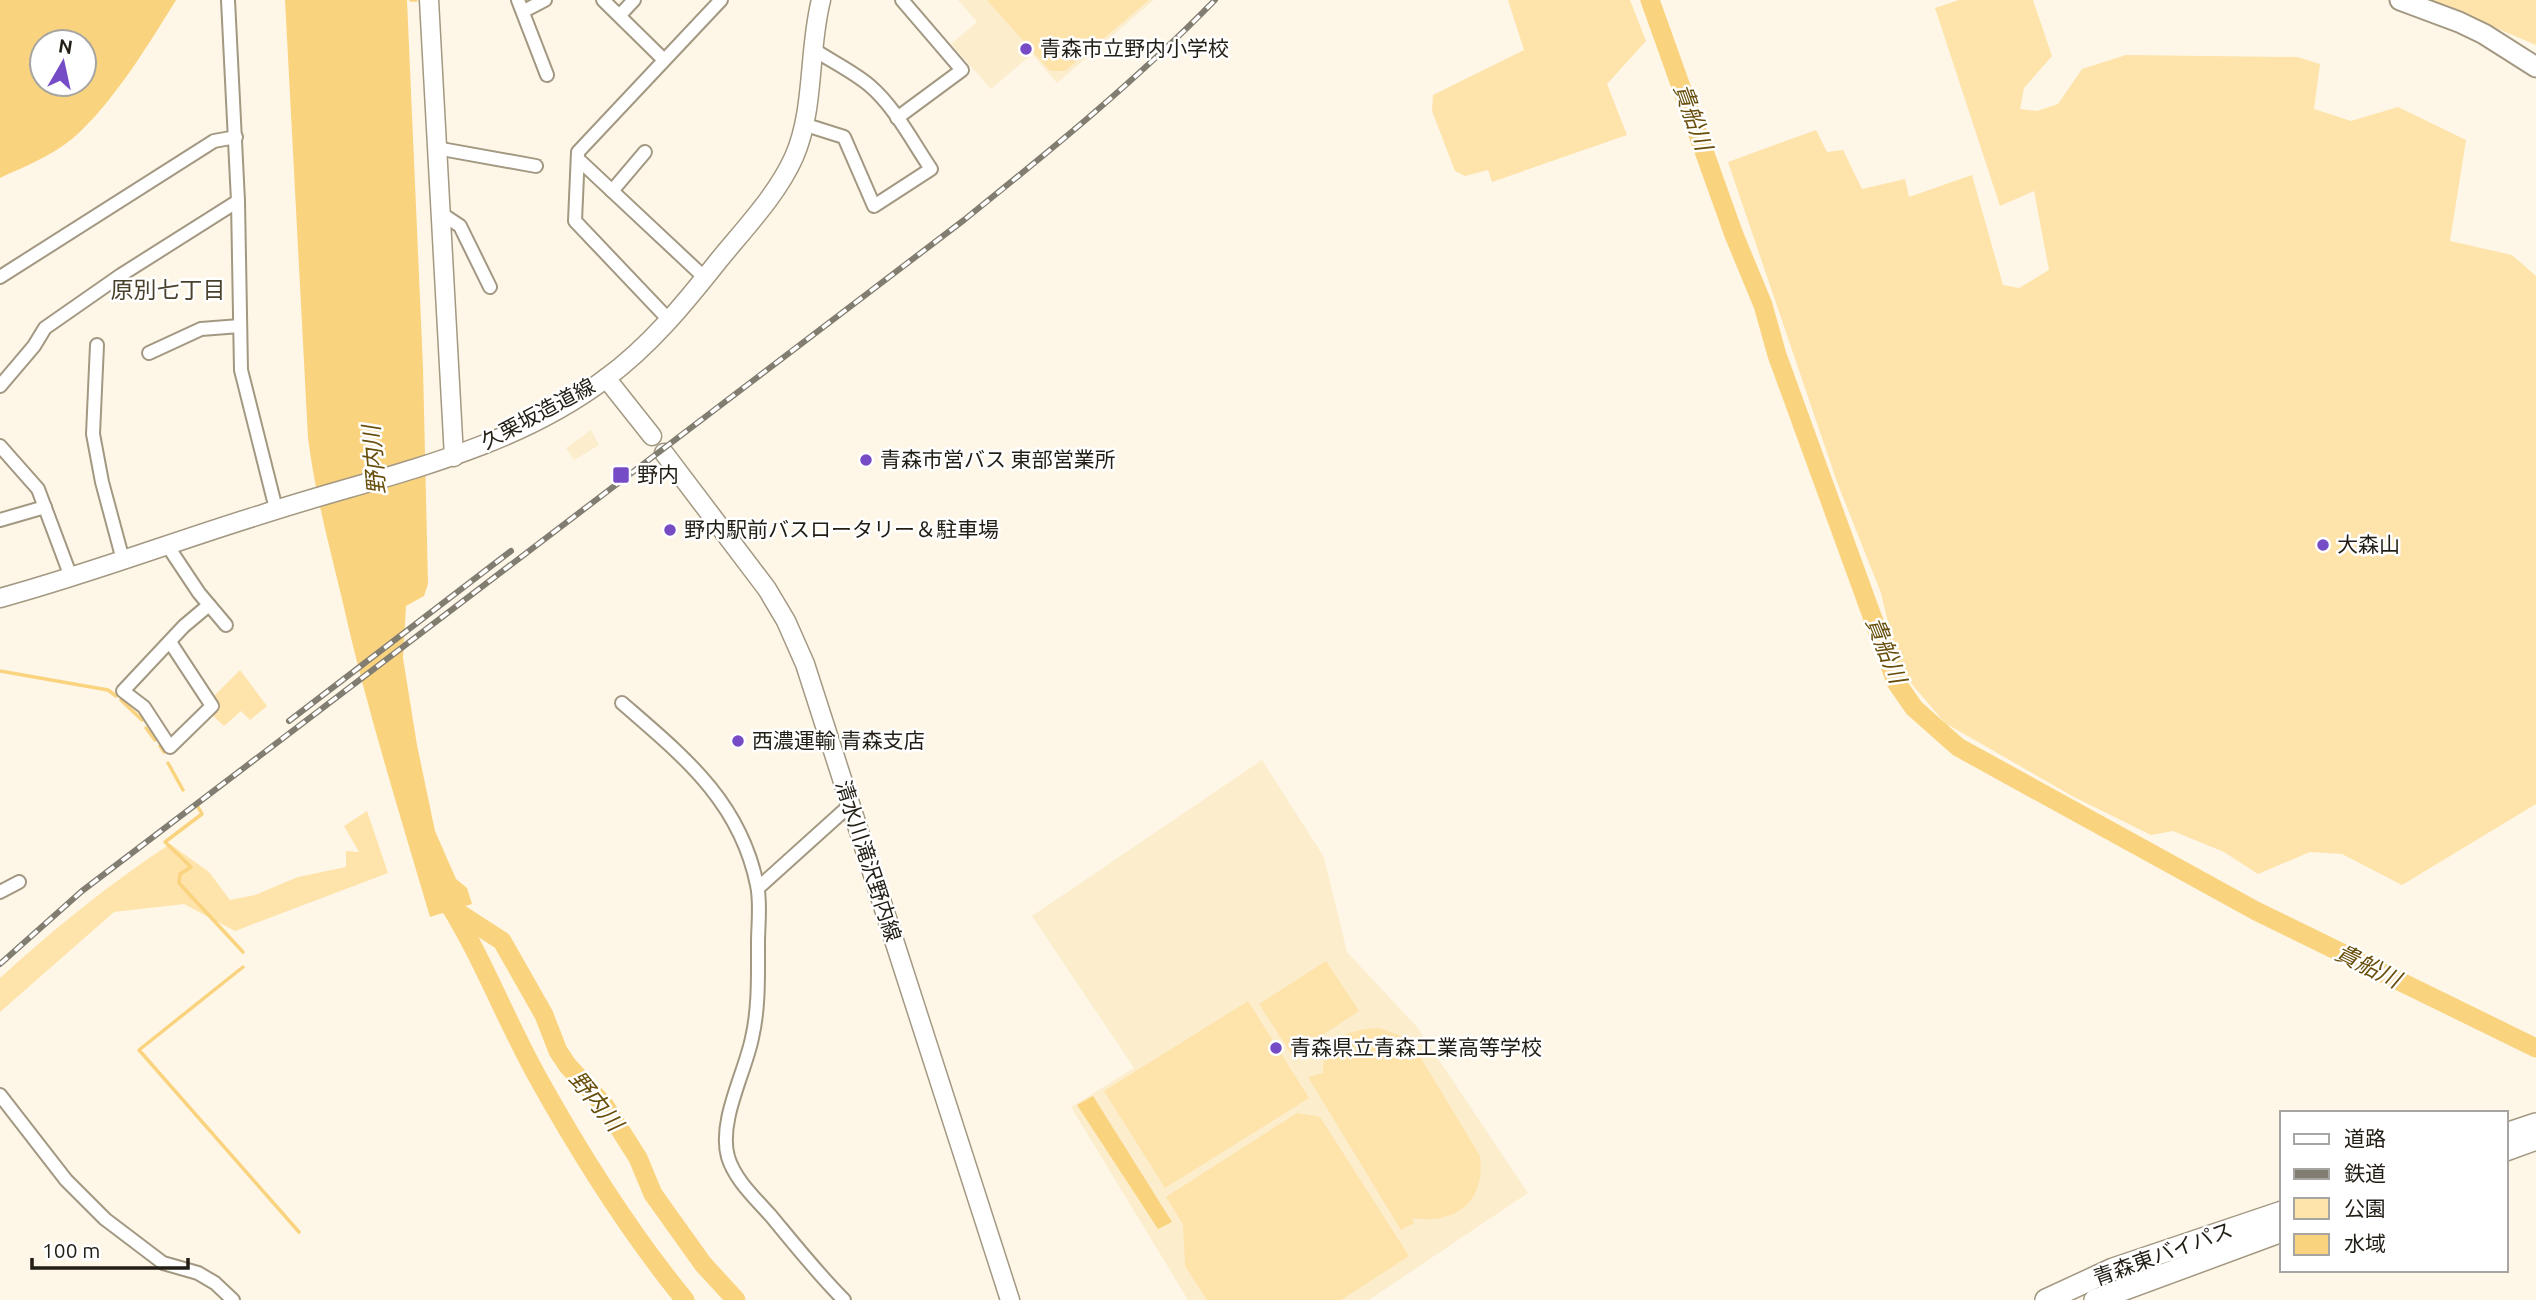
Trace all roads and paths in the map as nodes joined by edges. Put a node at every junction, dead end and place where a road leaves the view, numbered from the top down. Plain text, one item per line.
1 (228, 0) edge
2 (429, 0) edge
3 (545, 0) edge
4 (603, 0) edge
5 (634, 0) edge
6 (721, 0) edge
7 (821, 0) edge
8 (902, 0) edge
9 (2400, 0) edge
10 (521, 5) edge
11 (620, 15) junction
12 (813, 49) junction
13 (664, 60) junction
14 (2536, 67) edge
15 (547, 75) dead end
16 (897, 118) junction
17 (803, 124) junction
18 (236, 136) junction
19 (436, 148) junction
20 (645, 152) dead end
21 (578, 159) junction
22 (537, 166) dead end
23 (612, 191) junction
24 (238, 201) junction
25 (439, 212) junction
26 (0, 277) edge
27 (705, 278) junction
28 (490, 287) dead end
29 (670, 321) junction
30 (240, 326) junction
31 (97, 345) dead end
32 (149, 353) dead end
33 (606, 378) junction
34 (0, 386) edge
35 (652, 436) dead end
36 (1, 449) edge
37 (664, 453) dead end
38 (447, 459) junction
39 (45, 507) junction
40 (276, 509) junction
41 (0, 520) edge
42 (167, 545) junction
43 (122, 560) junction
44 (71, 577) junction
45 (0, 598) edge
46 (209, 604) junction
47 (226, 625) dead end
48 (170, 642) junction
49 (622, 703) dead end
50 (849, 806) junction
51 (19, 882) dead end
52 (758, 888) junction
53 (0, 892) edge
54 (0, 1095) edge
55 (2536, 1124) edge
56 (2508, 1133) edge
57 (2536, 1139) edge
58 (2508, 1149) edge
59 (2280, 1213) edge
60 (2280, 1232) edge
61 (233, 1300) edge
62 (844, 1300) edge
63 (1010, 1300) edge
64 (2046, 1300) edge
65 (2095, 1300) edge

1 - 18 street
2 - 19 main road
3 - 10 street
4 - 11 street
5 - 11 street
6 - 13 street
7 - 12 main road, 久栗坂造道線
8 - 16 street
9 - 14 main road
10 - 15 street
11 - 13 street
12 - 16 street
12 - 17 main road, 久栗坂造道線
13 - 21 street
16 - 17 street
17 - 27 main road, 久栗坂造道線
18 - 24 street
18 - 26 street
19 - 22 street
19 - 25 main road
20 - 23 street
21 - 23 street
21 - 29 street
23 - 27 street
24 - 30 street
24 - 34 street
25 - 28 street
25 - 38 main road
27 - 29 main road, 久栗坂造道線
29 - 33 main road, 久栗坂造道線
30 - 32 street
30 - 40 street
31 - 43 street
33 - 35 main road
33 - 38 main road, 久栗坂造道線
36 - 39 street
37 - 50 main road, 清水川滝沢野内線
38 - 40 main road, 久栗坂造道線
39 - 41 street
39 - 44 street
40 - 42 main road, 久栗坂造道線
42 - 43 main road, 久栗坂造道線
42 - 46 street
43 - 44 main road, 久栗坂造道線
44 - 45 main road, 久栗坂造道線
46 - 47 street
46 - 48 street
48 - 48 street
49 - 52 street
50 - 52 street
50 - 63 main road, 清水川滝沢野内線
51 - 53 street
52 - 62 street
54 - 61 street
55 - 56 highway
57 - 58 highway
59 - 64 highway, 青森東バイパス
60 - 65 highway, 青森東バイパス

